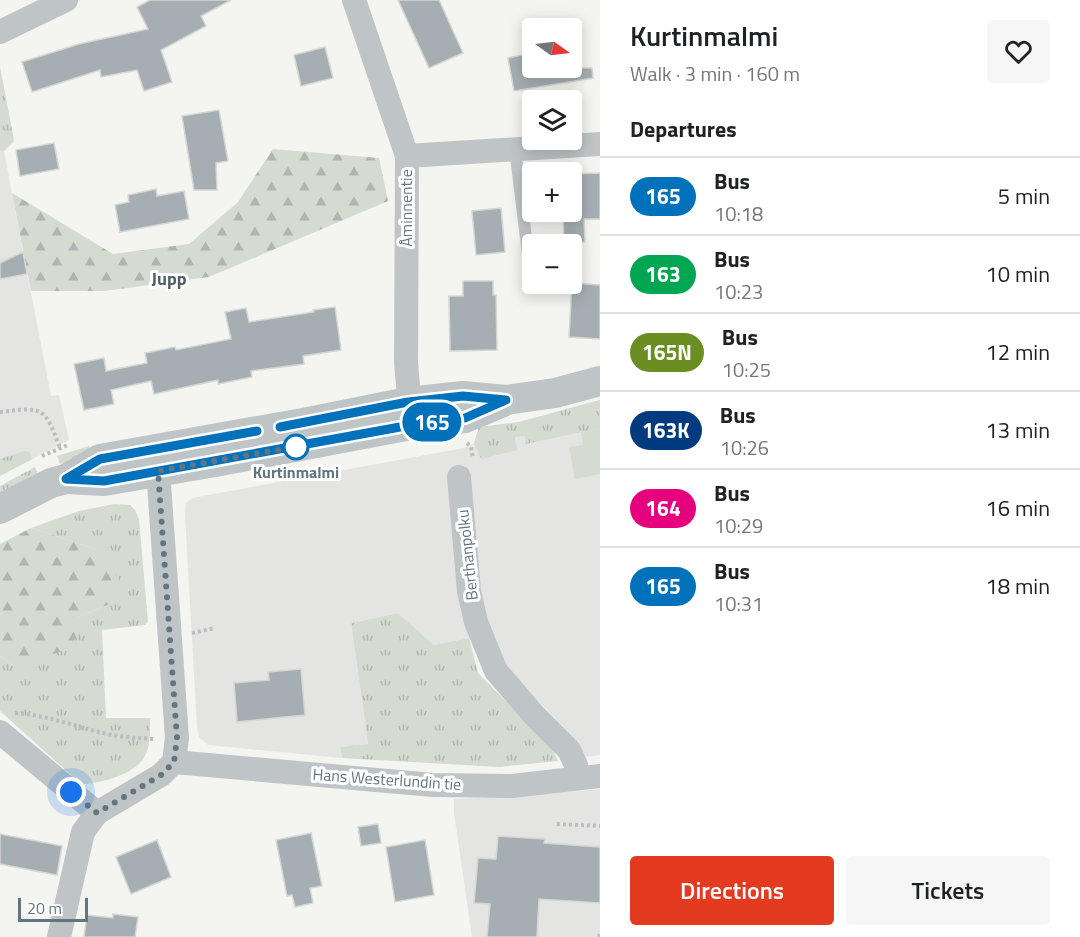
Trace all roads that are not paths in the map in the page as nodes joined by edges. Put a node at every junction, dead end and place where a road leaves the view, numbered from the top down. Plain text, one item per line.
1 (66, 0) edge
2 (354, 0) edge
3 (0, 32) edge
4 (600, 144) edge
5 (515, 149) junction
6 (407, 156) junction
7 (526, 234) edge
8 (600, 381) edge
9 (410, 413) junction
10 (157, 459) junction
11 (459, 477) dead end
12 (0, 509) edge
13 (5, 723) edge
14 (174, 762) junction
15 (600, 776) edge
16 (576, 778) junction
17 (97, 813) junction
18 (59, 937) edge

1 - 3 street
2 - 6 street, Åminnentie
4 - 5 street
5 - 6 street
5 - 7 lane
6 - 9 street, Åminnentie
8 - 9 street
9 - 10 street
10 - 12 street
10 - 14 street
11 - 16 street, Berthanpolku
13 - 17 street
14 - 16 street, Hans Westerlundin tie
14 - 17 street
15 - 16 street, Hans Westerlundin tie
17 - 18 street

